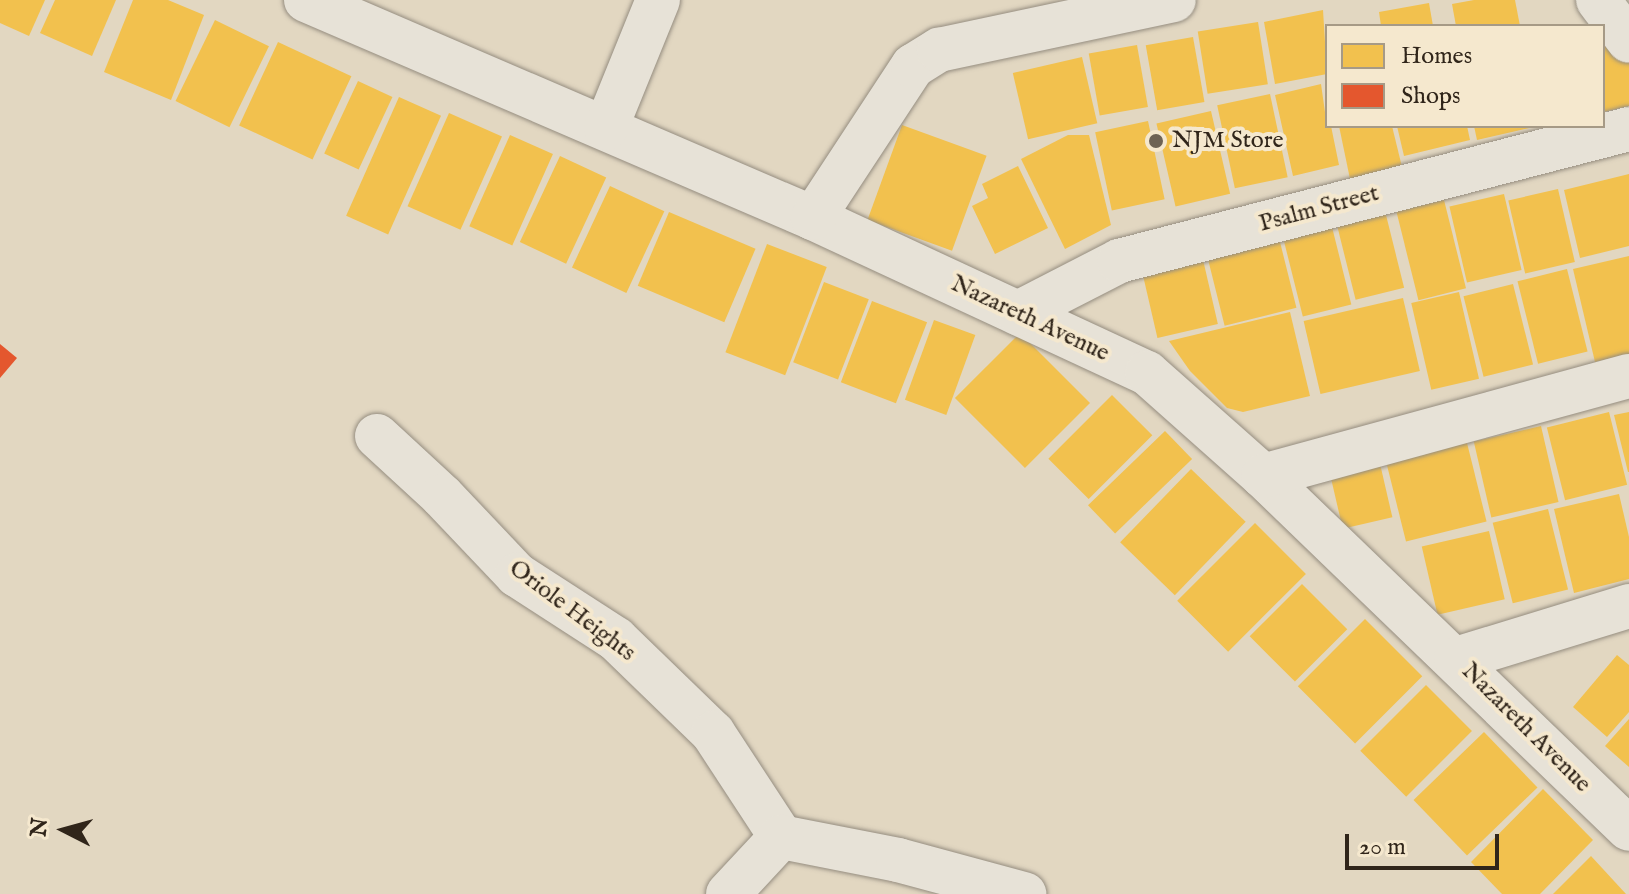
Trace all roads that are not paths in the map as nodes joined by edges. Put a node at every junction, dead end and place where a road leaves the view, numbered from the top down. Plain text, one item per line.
1 (306, 0) edge
2 (658, 0) edge
3 (1174, 0) edge
4 (1598, 0) edge
5 (1629, 41) edge
6 (606, 128) junction
7 (1629, 129) edge
8 (813, 218) junction
9 (1018, 313) junction
10 (1629, 376) edge
11 (377, 436) dead end
12 (1263, 476) junction
13 (1629, 606) edge
14 (1456, 659) junction
15 (1629, 829) edge
16 (781, 837) junction
17 (728, 894) edge
18 (1024, 894) edge

1 - 6 street, Nazareth Avenue
2 - 6 street
3 - 8 street
4 - 5 street
6 - 8 street, Nazareth Avenue
7 - 9 street, Psalm Street
8 - 9 street, Nazareth Avenue
9 - 12 street, Nazareth Avenue
10 - 12 street
11 - 16 street, Oriole Heights
12 - 14 street, Nazareth Avenue
13 - 14 street
14 - 15 street, Nazareth Avenue
16 - 17 street
16 - 18 street

